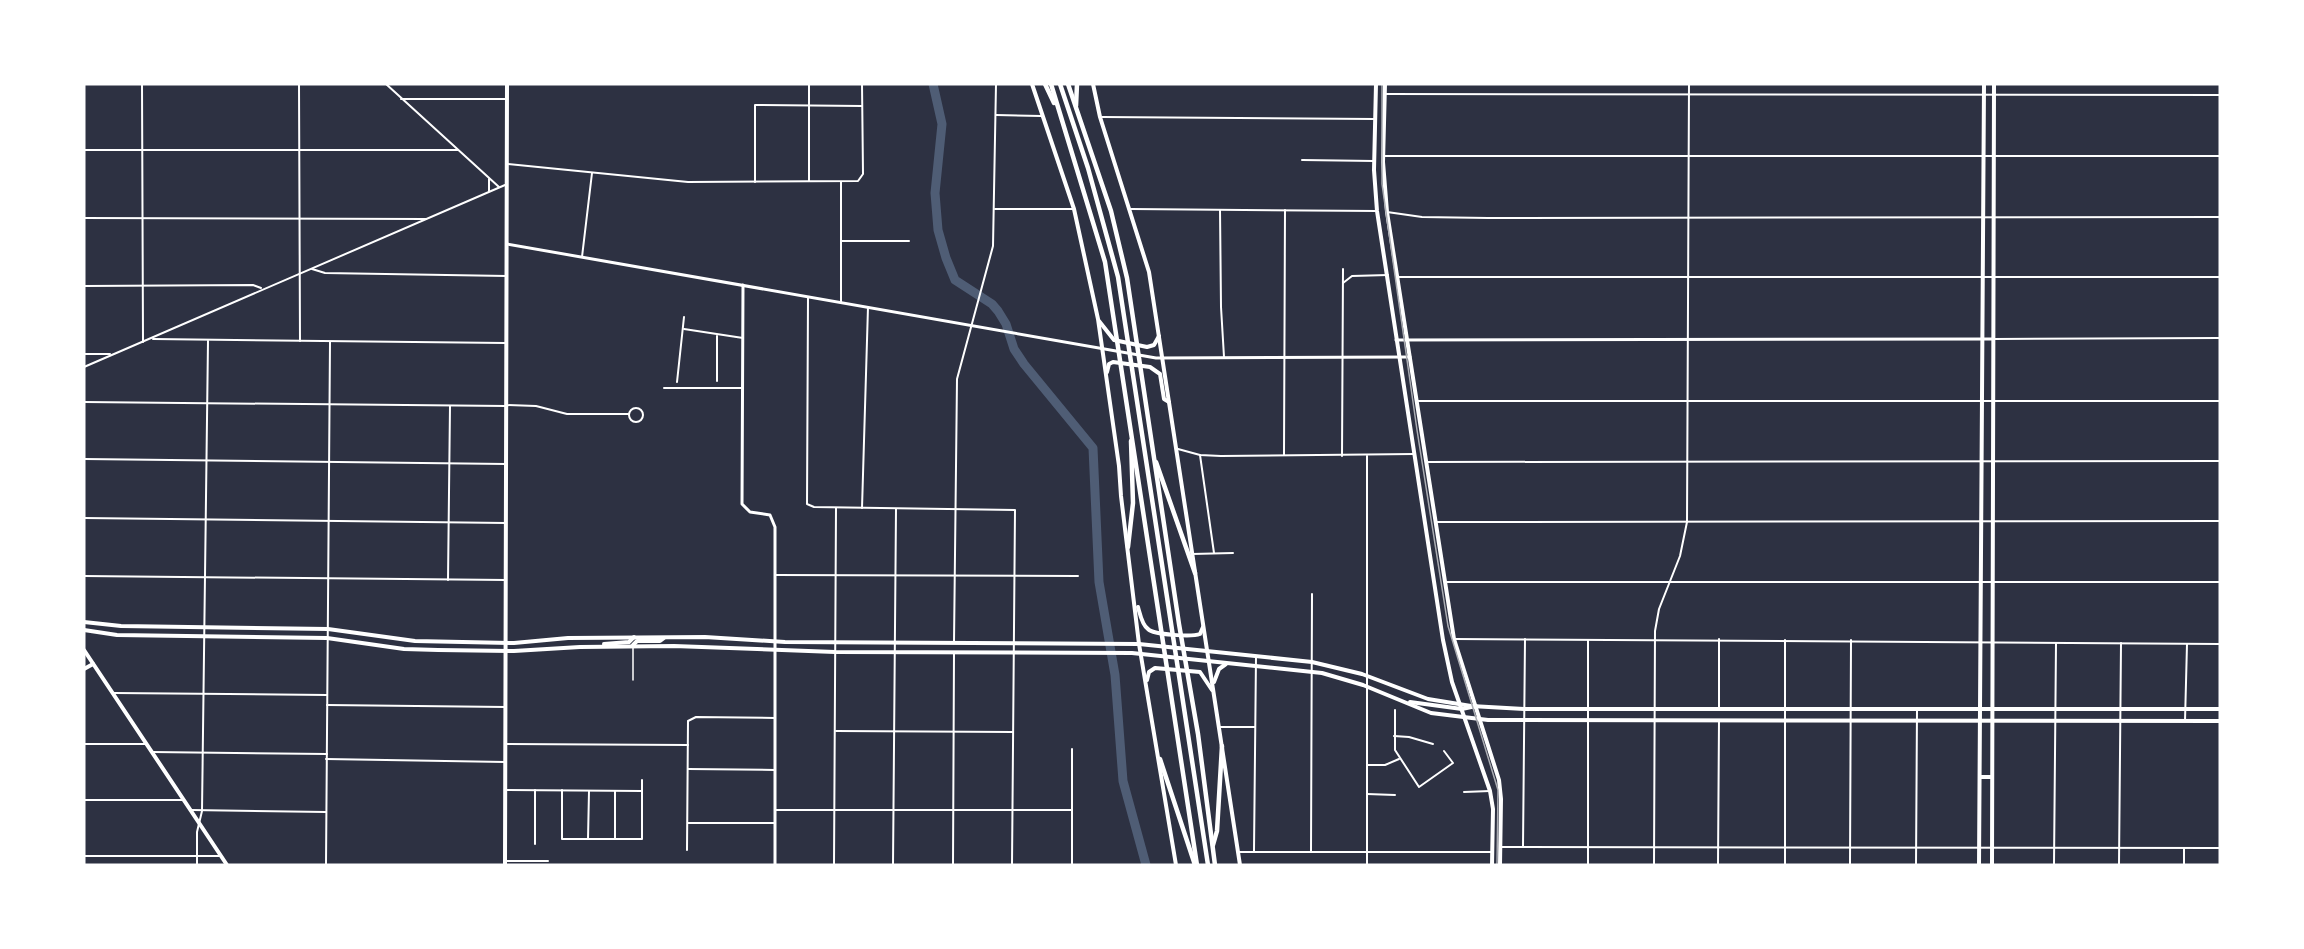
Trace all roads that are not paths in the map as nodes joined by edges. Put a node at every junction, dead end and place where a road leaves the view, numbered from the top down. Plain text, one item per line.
1 (142, 84) edge
2 (298, 84) edge
3 (386, 84) edge
4 (507, 84) edge
5 (809, 84) edge
6 (862, 84) edge
7 (996, 84) edge
8 (1032, 84) edge
9 (1045, 84) edge
10 (1051, 84) edge
11 (1060, 84) edge
12 (1068, 84) edge
13 (1077, 84) edge
14 (1093, 84) edge
15 (1376, 84) edge
16 (1385, 84) edge
17 (1689, 84) edge
18 (1984, 84) edge
19 (1994, 84) edge
20 (1385, 94) junction
21 (1983, 95) junction
22 (1994, 95) junction
23 (2220, 95) edge
24 (1689, 96) junction
25 (401, 99) junction
26 (507, 99) junction
27 (809, 105) junction
28 (862, 106) junction
29 (1076, 109) junction
30 (996, 115) junction
31 (1044, 116) junction
32 (1100, 117) junction
33 (1375, 118) junction
34 (1063, 122) junction
35 (84, 150) edge
36 (142, 150) junction
37 (299, 150) junction
38 (458, 150) junction
39 (1383, 156) junction
40 (1689, 156) junction
41 (1983, 156) junction
42 (1994, 156) junction
43 (2220, 156) edge
44 (1302, 160) dead end
45 (1374, 161) junction
46 (507, 163) junction
47 (592, 173) junction
48 (488, 176) junction
49 (809, 181) junction
50 (755, 182) junction
51 (841, 182) junction
52 (507, 185) junction
53 (499, 187) junction
54 (489, 191) junction
55 (995, 209) junction
56 (1074, 209) junction
57 (1131, 209) junction
58 (1220, 210) junction
59 (1285, 210) junction
60 (1377, 211) junction
61 (1387, 212) junction
62 (1688, 217) junction
63 (1983, 217) junction
64 (1994, 217) junction
65 (2220, 217) edge
66 (84, 218) edge
67 (142, 218) junction
68 (299, 218) junction
69 (429, 219) junction
70 (909, 241) dead end
71 (841, 242) junction
72 (507, 244) junction
73 (582, 257) junction
74 (312, 270) junction
75 (1344, 270) dead end
76 (300, 275) junction
77 (1388, 275) junction
78 (507, 276) junction
79 (1398, 277) junction
80 (2220, 277) edge
81 (1688, 278) junction
82 (1983, 278) junction
83 (1993, 278) junction
84 (1343, 283) junction
85 (744, 285) junction
86 (84, 286) edge
87 (143, 286) junction
88 (262, 289) junction
89 (808, 297) junction
90 (841, 302) junction
91 (868, 307) junction
92 (684, 317) dead end
93 (1098, 320) junction
94 (971, 325) junction
95 (683, 329) junction
96 (1160, 335) junction
97 (717, 336) junction
98 (743, 338) junction
99 (2220, 338) edge
100 (151, 339) junction
101 (1408, 339) junction
102 (1687, 339) junction
103 (1982, 339) junction
104 (1993, 339) junction
105 (1396, 340) junction
106 (208, 341) junction
107 (300, 341) junction
108 (143, 342) junction
109 (330, 342) junction
110 (507, 343) junction
111 (1102, 347) junction
112 (84, 354) edge
113 (113, 354) junction
114 (1224, 357) junction
115 (1284, 357) junction
116 (1400, 357) junction
117 (1410, 357) junction
118 (1163, 358) junction
119 (1342, 358) junction
120 (84, 367) edge
121 (1106, 375) junction
122 (717, 381) dead end
123 (677, 382) dead end
124 (664, 388) dead end
125 (743, 388) junction
126 (1687, 400) junction
127 (1982, 400) junction
128 (1993, 400) junction
129 (1417, 401) junction
130 (2220, 401) edge
131 (84, 402) edge
132 (1169, 402) junction
133 (207, 403) junction
134 (330, 404) junction
135 (450, 405) junction
136 (506, 405) junction
137 (629, 414) junction
138 (1131, 421) junction
139 (1177, 449) junction
140 (1414, 454) junction
141 (1200, 455) junction
142 (1284, 455) junction
143 (1342, 456) junction
144 (1367, 456) junction
145 (1154, 458) junction
146 (84, 459) edge
147 (1687, 460) junction
148 (206, 461) junction
149 (1982, 461) junction
150 (1992, 461) junction
151 (2220, 461) edge
152 (1426, 462) junction
153 (329, 463) junction
154 (450, 464) junction
155 (506, 464) junction
156 (836, 508) junction
157 (862, 508) junction
158 (897, 509) junction
159 (955, 510) junction
160 (84, 518) edge
161 (206, 519) junction
162 (329, 521) junction
163 (449, 521) junction
164 (1981, 521) junction
165 (1992, 521) junction
166 (2220, 521) edge
167 (1436, 522) junction
168 (1687, 522) junction
169 (506, 523) junction
170 (1128, 548) junction
171 (1233, 553) dead end
172 (1195, 554) junction
173 (1214, 554) junction
174 (1196, 573) junction
175 (776, 575) junction
176 (836, 575) junction
177 (896, 575) junction
178 (955, 575) junction
179 (1015, 575) junction
180 (84, 576) edge
181 (1078, 576) dead end
182 (206, 577) junction
183 (328, 579) junction
184 (448, 580) junction
185 (506, 580) junction
186 (1444, 582) junction
187 (1981, 582) junction
188 (1992, 582) junction
189 (2220, 582) edge
190 (1668, 583) junction
191 (1312, 594) dead end
192 (1136, 601) junction
193 (84, 622) edge
194 (1203, 622) junction
195 (205, 628) junction
196 (328, 629) junction
197 (84, 630) edge
198 (205, 636) junction
199 (634, 637) junction
200 (664, 637) junction
201 (705, 637) junction
202 (327, 638) junction
203 (1525, 638) junction
204 (1454, 639) junction
205 (1588, 639) junction
206 (1654, 639) junction
207 (1719, 639) junction
208 (1785, 640) junction
209 (1851, 640) junction
210 (1980, 640) junction
211 (1991, 640) junction
212 (415, 641) junction
213 (775, 641) junction
214 (506, 642) junction
215 (835, 642) junction
216 (954, 642) junction
217 (894, 643) junction
218 (1013, 643) junction
219 (1071, 643) junction
220 (2055, 643) junction
221 (2121, 643) junction
222 (1139, 644) junction
223 (2187, 644) junction
224 (2220, 644) edge
225 (597, 646) junction
226 (633, 646) junction
227 (705, 646) junction
228 (84, 650) edge
229 (414, 650) junction
230 (776, 650) junction
231 (506, 651) junction
232 (1208, 651) junction
233 (835, 652) junction
234 (894, 652) junction
235 (954, 652) junction
236 (1013, 652) junction
237 (1071, 652) junction
238 (1141, 654) junction
239 (1256, 655) junction
240 (1210, 662) junction
241 (1312, 662) junction
242 (93, 664) junction
243 (1227, 664) junction
244 (1256, 666) junction
245 (84, 669) edge
246 (1312, 672) junction
247 (1368, 676) junction
248 (633, 680) dead end
249 (1147, 685) junction
250 (1213, 685) junction
251 (1368, 687) junction
252 (112, 693) junction
253 (1214, 693) junction
254 (204, 694) junction
255 (327, 695) junction
256 (1400, 700) junction
257 (327, 705) junction
258 (1476, 706) junction
259 (506, 707) junction
260 (1461, 707) junction
261 (1588, 708) junction
262 (1524, 709) junction
263 (1653, 709) junction
264 (1719, 709) junction
265 (2120, 709) junction
266 (2185, 709) junction
267 (2220, 709) edge
268 (1395, 710) dead end
269 (1785, 710) junction
270 (1850, 710) junction
271 (1917, 710) junction
272 (1980, 710) junction
273 (1991, 710) junction
274 (2055, 710) junction
275 (776, 718) junction
276 (1653, 718) junction
277 (1466, 719) junction
278 (1588, 719) junction
279 (1917, 719) junction
280 (1481, 720) junction
281 (1524, 720) junction
282 (1719, 720) junction
283 (1785, 720) junction
284 (1850, 720) junction
285 (1981, 720) junction
286 (1991, 720) junction
287 (2055, 720) junction
288 (2120, 721) junction
289 (2185, 721) junction
290 (2220, 721) edge
291 (1219, 727) junction
292 (1255, 727) junction
293 (836, 731) junction
294 (894, 732) junction
295 (953, 732) junction
296 (1013, 732) junction
297 (1394, 736) junction
298 (84, 744) edge
299 (146, 744) junction
300 (505, 744) junction
301 (1433, 744) dead end
302 (688, 745) junction
303 (1222, 746) junction
304 (1072, 749) dead end
305 (1444, 751) dead end
306 (152, 752) junction
307 (202, 752) junction
308 (327, 754) junction
309 (327, 759) junction
310 (1160, 759) junction
311 (1400, 759) junction
312 (505, 762) junction
313 (1367, 765) junction
314 (688, 769) junction
315 (776, 770) junction
316 (1980, 777) junction
317 (1992, 777) junction
318 (642, 780) dead end
319 (505, 790) junction
320 (535, 790) junction
321 (562, 790) junction
322 (588, 791) junction
323 (615, 791) junction
324 (642, 791) junction
325 (1490, 791) junction
326 (1464, 792) dead end
327 (1367, 794) junction
328 (1395, 795) dead end
329 (84, 800) edge
330 (183, 800) junction
331 (190, 810) junction
332 (202, 810) junction
333 (775, 810) junction
334 (834, 810) junction
335 (894, 810) junction
336 (1012, 810) junction
337 (1072, 810) junction
338 (953, 811) junction
339 (326, 812) junction
340 (687, 823) junction
341 (775, 823) junction
342 (199, 824) junction
343 (588, 839) junction
344 (615, 839) junction
345 (535, 844) dead end
346 (1523, 846) junction
347 (1501, 847) junction
348 (1588, 847) junction
349 (1654, 847) junction
350 (1718, 847) junction
351 (1213, 848) junction
352 (1785, 848) junction
353 (1850, 848) junction
354 (1916, 848) junction
355 (1979, 848) junction
356 (1992, 848) junction
357 (2054, 848) junction
358 (2119, 848) junction
359 (2184, 848) junction
360 (2220, 848) edge
361 (687, 850) dead end
362 (1254, 851) junction
363 (1311, 851) junction
364 (1367, 851) junction
365 (1239, 852) junction
366 (1492, 852) junction
367 (84, 856) edge
368 (196, 856) junction
369 (221, 856) junction
370 (548, 861) dead end
371 (505, 863) edge
372 (197, 865) edge
373 (227, 865) edge
374 (326, 865) edge
375 (775, 865) edge
376 (834, 865) edge
377 (893, 865) edge
378 (953, 865) edge
379 (1012, 865) edge
380 (1072, 865) edge
381 (1176, 865) edge
382 (1196, 865) edge
383 (1208, 865) edge
384 (1215, 865) edge
385 (1240, 865) edge
386 (1367, 865) edge
387 (1492, 865) edge
388 (1500, 865) edge
389 (1588, 865) edge
390 (1654, 865) edge
391 (1718, 865) edge
392 (1785, 865) edge
393 (1850, 865) edge
394 (1916, 865) edge
395 (1979, 865) edge
396 (1992, 865) edge
397 (2054, 865) edge
398 (2119, 865) edge
399 (2184, 865) edge

1 - 36 street
2 - 37 street
3 - 25 street
4 - 26 main road
5 - 27 street
6 - 28 street
7 - 30 street
8 - 31 main road
9 - 34 highway
10 - 34 highway
11 - 383 highway
12 - 29 highway
13 - 29 highway
14 - 32 main road
15 - 33 main road
16 - 20 main road
17 - 24 street
18 - 21 main road
19 - 22 main road
20 - 24 street
20 - 39 main road
21 - 22 street
21 - 24 street
21 - 41 main road
22 - 23 street
22 - 42 main road
24 - 40 street
25 - 26 street
25 - 38 street
26 - 46 main road
27 - 28 street
27 - 49 street
27 - 50 street
28 - 51 street
29 - 145 highway
30 - 31 street
30 - 55 street
31 - 56 main road
32 - 33 street
32 - 57 main road
33 - 45 main road
34 - 138 highway
35 - 36 street
36 - 37 street
36 - 67 street
37 - 38 street
37 - 68 street
38 - 48 street
39 - 40 street
39 - 61 main road
40 - 41 street
40 - 62 street
41 - 42 street
41 - 63 main road
42 - 43 street
42 - 64 main road
44 - 45 street
45 - 60 main road
46 - 47 street
46 - 52 main road
47 - 50 street
47 - 73 street
48 - 53 street
48 - 54 street
49 - 50 street
49 - 51 street
51 - 71 street
52 - 53 street
52 - 72 main road
53 - 54 street
54 - 69 street
55 - 56 street
55 - 94 street
56 - 93 main road
57 - 58 street
57 - 96 main road
58 - 59 street
58 - 114 street
59 - 60 street
59 - 115 street
60 - 77 main road
61 - 62 street
61 - 79 main road
62 - 63 street
62 - 81 street
63 - 64 street
63 - 82 main road
64 - 65 street
64 - 83 main road
66 - 67 street
67 - 68 street
67 - 87 street
68 - 69 street
68 - 76 street
69 - 74 street
70 - 71 street
71 - 90 street
72 - 73 street
72 - 78 main road
73 - 85 street
74 - 76 street
74 - 78 street
75 - 84 street
76 - 88 street
76 - 107 street
77 - 84 street
77 - 105 main road
78 - 110 main road
79 - 81 street
79 - 101 main road
80 - 83 street
81 - 82 street
81 - 102 street
82 - 83 street
82 - 103 main road
83 - 104 main road
84 - 119 street
85 - 89 street
85 - 98 street
86 - 87 street
87 - 88 street
87 - 108 street
88 - 100 street
89 - 90 street
89 - 156 street
90 - 91 street
91 - 94 street
91 - 157 street
92 - 95 street
93 - 96 main road
93 - 111 main road
94 - 111 street
94 - 159 street
95 - 97 street
95 - 123 street
96 - 118 main road
97 - 98 street
97 - 122 street
98 - 125 street
99 - 104 street
100 - 106 street
100 - 108 street
101 - 102 street
101 - 105 street
101 - 117 main road
102 - 103 street
102 - 126 street
103 - 104 street
103 - 127 main road
104 - 128 main road
105 - 116 main road
106 - 107 street
106 - 133 street
107 - 109 street
108 - 113 street
109 - 110 street
109 - 134 street
110 - 136 main road
111 - 118 street
111 - 121 main road
112 - 113 street
113 - 120 street
114 - 115 street
114 - 118 street
115 - 119 street
115 - 142 street
116 - 117 street
116 - 119 street
116 - 140 main road
117 - 129 main road
118 - 132 main road
119 - 143 street
121 - 132 main road
121 - 170 main road
124 - 125 street
125 - 175 street
126 - 127 street
126 - 129 street
126 - 147 street
127 - 128 street
127 - 149 main road
128 - 130 street
128 - 150 main road
129 - 152 main road
131 - 133 street
132 - 139 main road
133 - 134 street
133 - 148 street
134 - 135 street
134 - 153 street
135 - 136 street
135 - 154 street
136 - 137 street
136 - 155 main road
137 - 137 street
138 - 170 highway
138 - 382 highway
139 - 141 street
139 - 172 main road
140 - 144 street
140 - 260 main road
141 - 142 street
141 - 173 street
142 - 143 street
143 - 144 street
144 - 247 street
145 - 174 highway
145 - 351 highway
146 - 148 street
147 - 149 street
147 - 152 street
147 - 168 street
148 - 153 street
148 - 161 street
149 - 150 street
149 - 164 main road
150 - 151 street
150 - 165 main road
152 - 167 main road
153 - 154 street
153 - 162 street
154 - 155 street
154 - 163 street
155 - 169 main road
156 - 157 street
156 - 176 street
157 - 158 street
158 - 159 street
158 - 177 street
159 - 178 street
159 - 179 street
160 - 161 street
161 - 162 street
161 - 182 street
162 - 163 street
162 - 183 street
163 - 169 street
163 - 184 street
164 - 165 street
164 - 168 street
164 - 187 main road
165 - 166 street
165 - 188 main road
167 - 168 street
167 - 186 main road
168 - 190 street
169 - 185 main road
170 - 192 main road
171 - 173 street
172 - 173 street
172 - 174 main road
174 - 194 main road
175 - 176 street
175 - 213 street
176 - 177 street
176 - 215 street
177 - 178 street
177 - 217 street
178 - 179 street
178 - 216 street
179 - 181 street
179 - 218 street
180 - 182 street
182 - 183 street
182 - 195 street
183 - 184 street
183 - 196 street
184 - 185 street
185 - 214 main road
186 - 190 street
186 - 204 main road
187 - 188 street
187 - 190 street
187 - 210 main road
188 - 189 street
188 - 211 main road
190 - 206 street
191 - 241 street
192 - 194 main road
192 - 222 main road
193 - 195 main road
194 - 232 main road
195 - 196 main road
195 - 198 street
196 - 202 street
196 - 212 main road
197 - 198 main road
198 - 202 main road
198 - 254 street
199 - 200 main road
199 - 214 main road
199 - 225 main road
200 - 201 main road
200 - 226 main road
201 - 213 main road
201 - 227 main road
202 - 229 main road
202 - 255 street
203 - 204 street
203 - 205 street
203 - 262 street
204 - 258 main road
205 - 206 street
205 - 261 street
206 - 207 street
206 - 263 street
207 - 208 street
207 - 264 street
208 - 209 street
208 - 269 street
209 - 210 street
209 - 270 street
210 - 211 street
210 - 272 main road
211 - 220 street
211 - 273 main road
212 - 214 main road
212 - 229 main road
213 - 215 main road
213 - 230 street
214 - 231 main road
215 - 217 main road
215 - 233 street
216 - 217 main road
216 - 218 main road
217 - 234 street
218 - 219 main road
218 - 236 street
219 - 222 main road
219 - 237 main road
220 - 221 street
220 - 274 street
221 - 223 street
221 - 265 street
222 - 232 main road
222 - 238 main road
223 - 224 street
223 - 266 street
225 - 226 main road
225 - 231 main road
226 - 227 main road
226 - 248 lane
227 - 230 main road
228 - 242 main road
229 - 231 main road
230 - 233 main road
230 - 275 street
231 - 259 main road
232 - 239 main road
232 - 240 main road
233 - 234 main road
233 - 293 street
234 - 235 main road
234 - 294 street
235 - 236 main road
235 - 295 street
236 - 237 main road
236 - 296 street
237 - 238 main road
238 - 240 main road
238 - 249 main road
239 - 241 main road
239 - 244 street
240 - 243 main road
240 - 250 main road
241 - 246 street
241 - 247 main road
242 - 245 main road
242 - 252 main road
243 - 244 main road
243 - 250 main road
244 - 246 main road
244 - 292 street
246 - 251 main road
246 - 363 street
247 - 251 street
247 - 260 main road
249 - 253 main road
249 - 310 main road
250 - 253 main road
251 - 256 main road
251 - 313 street
252 - 254 street
252 - 299 main road
253 - 291 main road
254 - 255 street
254 - 307 street
255 - 257 street
256 - 260 main road
256 - 277 main road
257 - 259 street
257 - 308 street
258 - 260 main road
258 - 262 main road
258 - 280 main road
259 - 300 main road
260 - 277 main road
261 - 262 main road
261 - 263 main road
261 - 278 street
262 - 281 street
263 - 264 main road
263 - 276 street
264 - 269 main road
265 - 266 main road
265 - 274 main road
265 - 288 street
266 - 267 main road
266 - 289 street
268 - 297 street
269 - 270 main road
269 - 283 street
270 - 271 main road
270 - 284 street
271 - 272 main road
271 - 279 street
272 - 273 main road
272 - 285 main road
273 - 274 main road
273 - 286 main road
274 - 287 street
275 - 302 street
275 - 315 street
276 - 278 main road
276 - 282 main road
276 - 349 street
277 - 280 main road
277 - 325 main road
278 - 281 main road
278 - 348 street
279 - 284 main road
279 - 285 main road
279 - 354 street
280 - 281 main road
280 - 347 main road
281 - 346 street
282 - 283 main road
282 - 350 street
283 - 284 main road
283 - 352 street
284 - 353 street
285 - 286 main road
285 - 316 main road
286 - 287 main road
286 - 317 main road
287 - 288 main road
287 - 357 street
288 - 289 main road
288 - 358 street
289 - 290 main road
291 - 292 street
291 - 303 main road
292 - 362 street
293 - 294 street
293 - 334 street
294 - 295 street
294 - 335 street
295 - 296 street
295 - 338 street
296 - 336 street
297 - 301 street
297 - 311 street
298 - 299 street
299 - 306 main road
300 - 302 street
300 - 312 main road
302 - 314 street
303 - 351 highway
303 - 365 main road
304 - 337 street
305 - 311 street
306 - 307 street
306 - 330 main road
307 - 308 street
307 - 332 street
308 - 309 street
309 - 312 street
309 - 339 street
310 - 381 main road
310 - 382 highway
311 - 313 street
312 - 319 main road
313 - 327 street
314 - 315 street
314 - 340 street
315 - 333 street
316 - 317 main road
316 - 355 main road
317 - 356 main road
318 - 324 street
319 - 320 street
319 - 371 main road
320 - 321 street
320 - 345 street
321 - 322 street
321 - 343 street
322 - 323 street
322 - 343 street
323 - 324 street
323 - 344 street
324 - 344 street
325 - 326 street
325 - 366 main road
327 - 328 street
327 - 364 street
329 - 330 street
330 - 331 main road
331 - 332 street
331 - 342 main road
332 - 339 street
332 - 342 street
333 - 334 street
333 - 341 street
334 - 335 street
334 - 376 street
335 - 338 street
335 - 377 street
336 - 337 street
336 - 338 street
336 - 379 street
337 - 380 street
338 - 378 street
339 - 374 street
340 - 341 street
340 - 361 street
341 - 375 street
342 - 368 street
342 - 369 main road
343 - 344 street
346 - 347 street
346 - 348 street
347 - 388 main road
348 - 349 street
348 - 389 street
349 - 350 street
349 - 390 street
350 - 352 street
350 - 391 street
351 - 384 highway
352 - 353 street
352 - 392 street
353 - 354 street
353 - 393 street
354 - 355 street
354 - 394 street
355 - 356 street
355 - 395 main road
356 - 357 street
356 - 396 main road
357 - 358 street
357 - 397 street
358 - 359 street
358 - 398 street
359 - 360 street
359 - 399 street
362 - 363 street
362 - 365 street
363 - 364 street
364 - 366 street
364 - 386 street
365 - 385 main road
366 - 387 main road
367 - 368 street
368 - 369 street
368 - 372 street
369 - 373 main road
370 - 371 street

